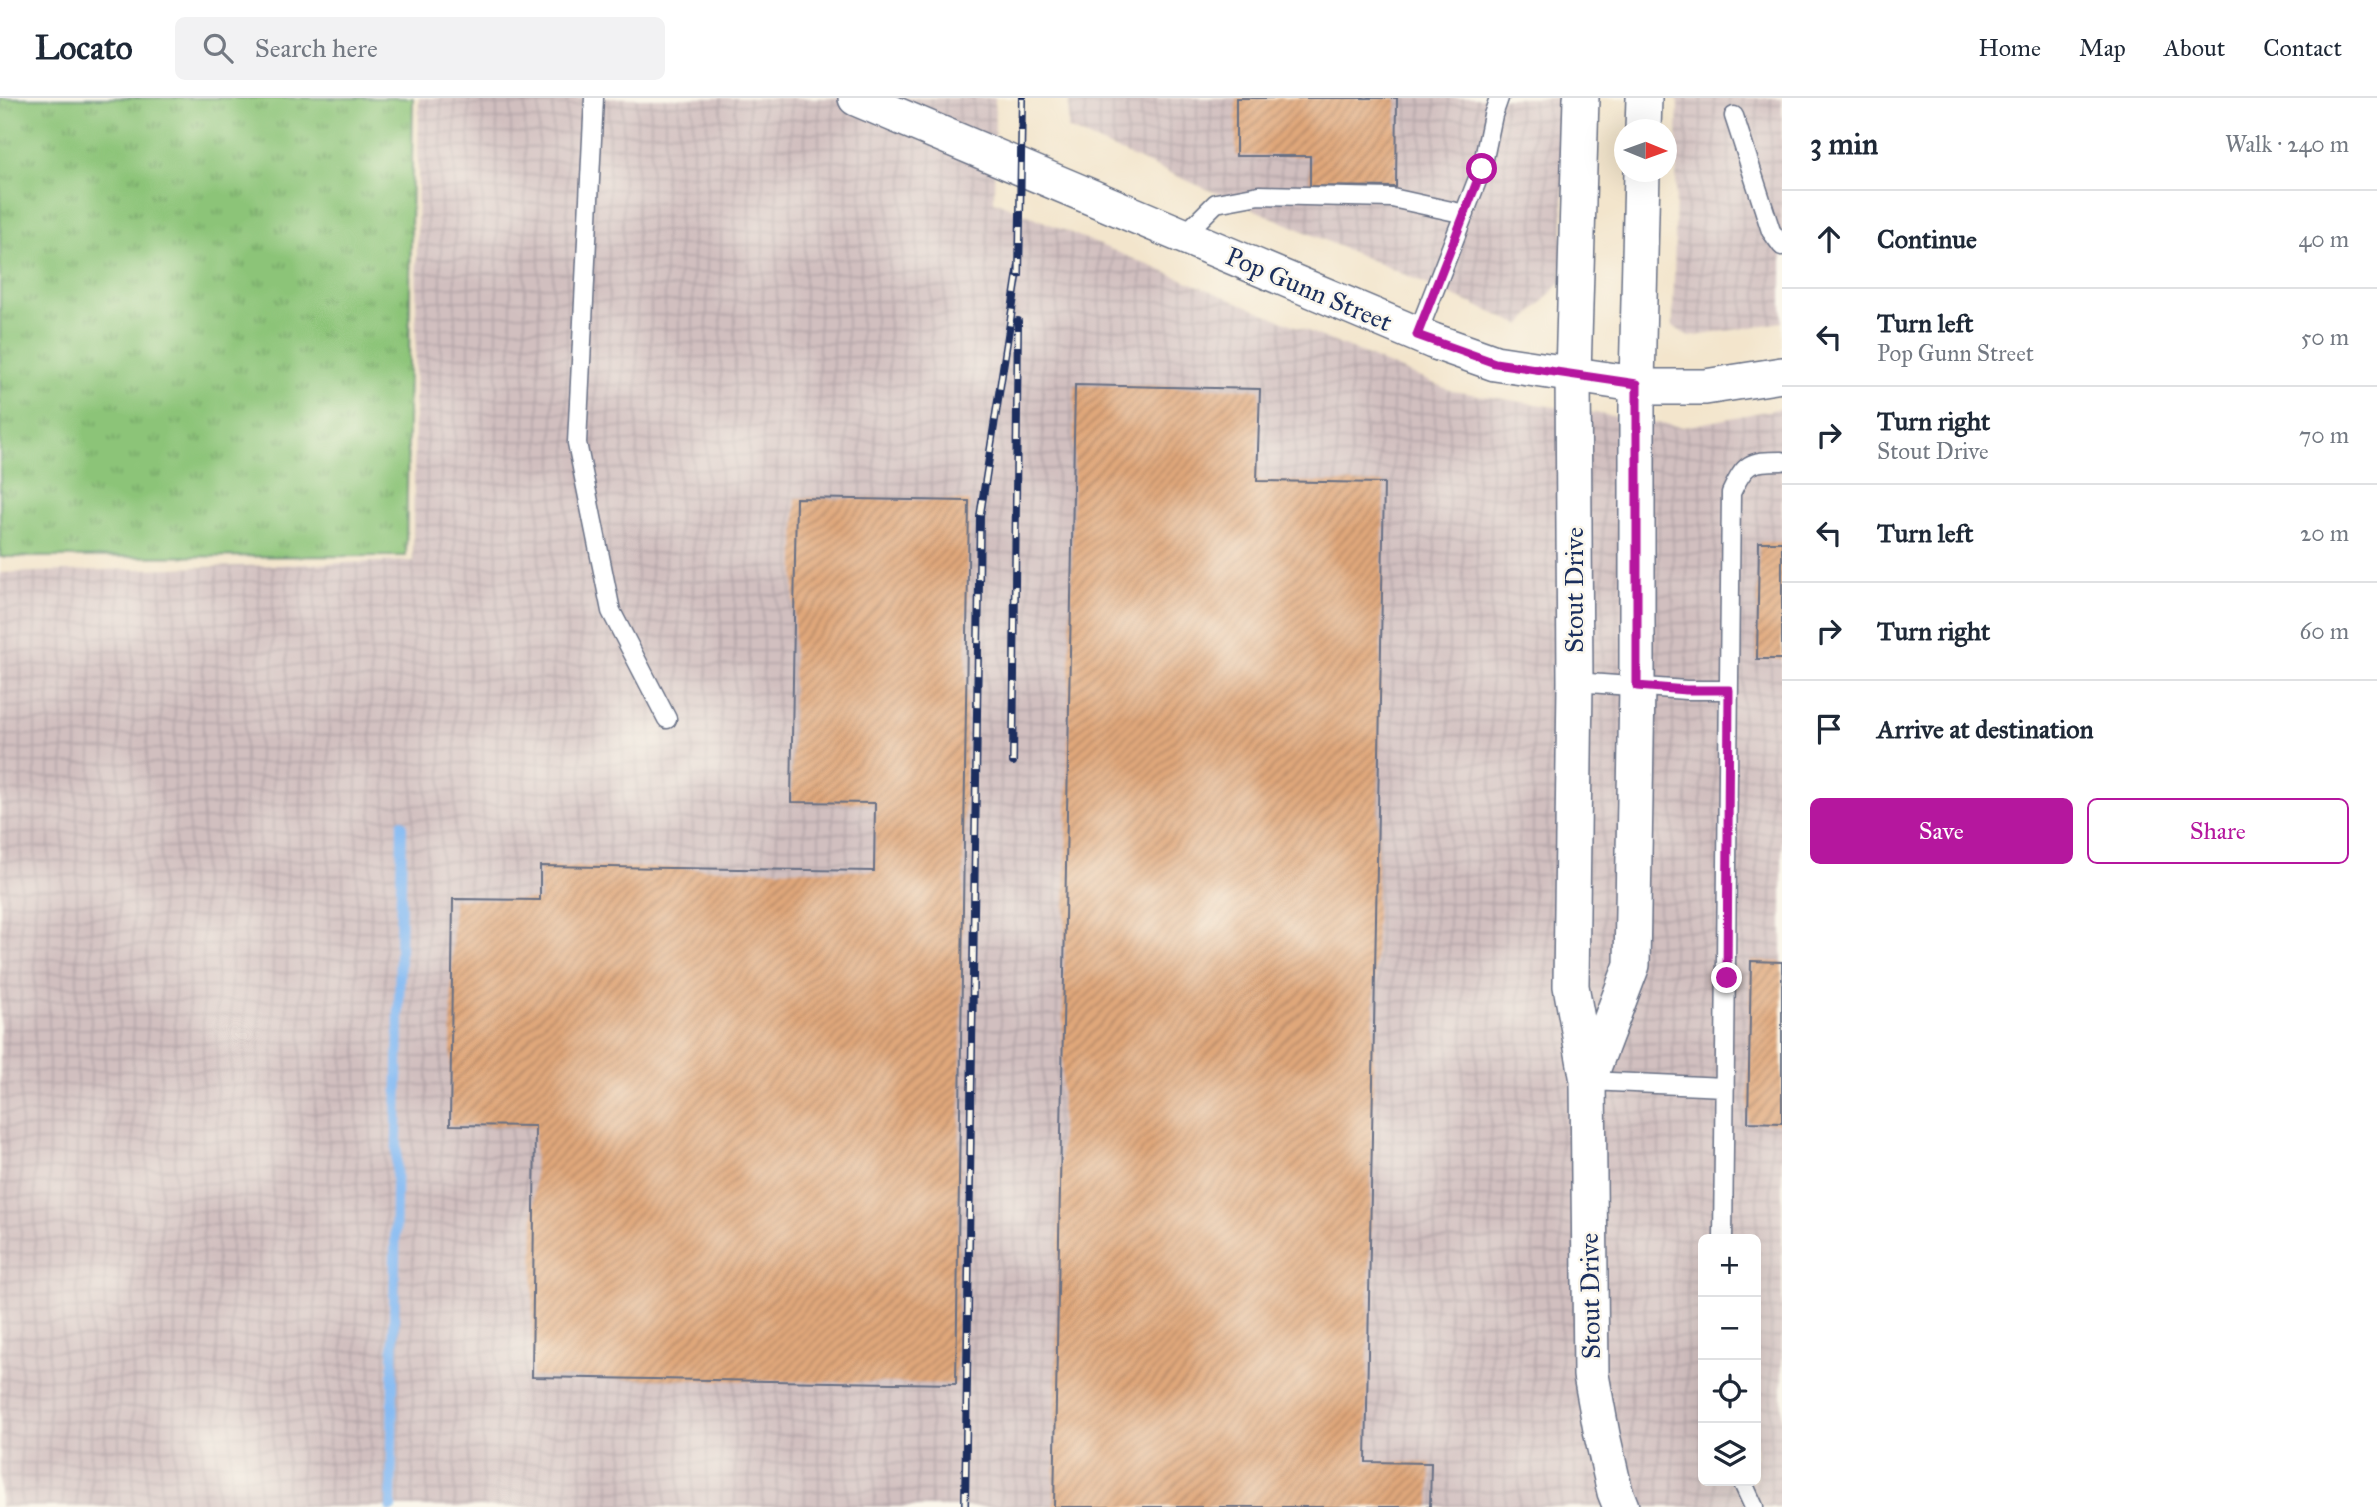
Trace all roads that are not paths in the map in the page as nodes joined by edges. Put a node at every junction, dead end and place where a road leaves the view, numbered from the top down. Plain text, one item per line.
1 (594, 98) edge
2 (856, 98) edge
3 (1499, 98) edge
4 (1581, 98) edge
5 (1644, 98) edge
6 (1734, 116) dead end
7 (1643, 119) edge
8 (1642, 182) edge
9 (1465, 214) junction
10 (1183, 236) junction
11 (1782, 246) edge
12 (1417, 335) junction
13 (1573, 374) junction
14 (1782, 375) edge
15 (1637, 384) junction
16 (1782, 461) edge
17 (1575, 682) junction
18 (1637, 686) junction
19 (1729, 690) junction
20 (667, 719) dead end
21 (1588, 1081) junction
22 (1725, 1087) junction
23 (1723, 1234) edge
24 (1744, 1486) edge
25 (1621, 1507) edge
26 (1754, 1507) edge

1 - 20 lane
2 - 10 street, Pop Gunn Street
3 - 9 lane
4 - 13 street, Stout Drive
5 - 7 street
6 - 11 lane
8 - 15 street, Stout Drive
9 - 10 lane
9 - 12 lane
10 - 12 street, Pop Gunn Street
12 - 13 street, Pop Gunn Street
13 - 15 street, Pop Gunn Street
13 - 17 street, Stout Drive
14 - 15 street, Pop Gunn Street
15 - 18 street, Stout Drive
16 - 19 lane
17 - 18 lane
17 - 21 street, Stout Drive
18 - 19 lane
18 - 21 street, Stout Drive
19 - 22 lane
21 - 22 lane
21 - 25 street, Stout Drive
22 - 23 lane
24 - 26 lane

